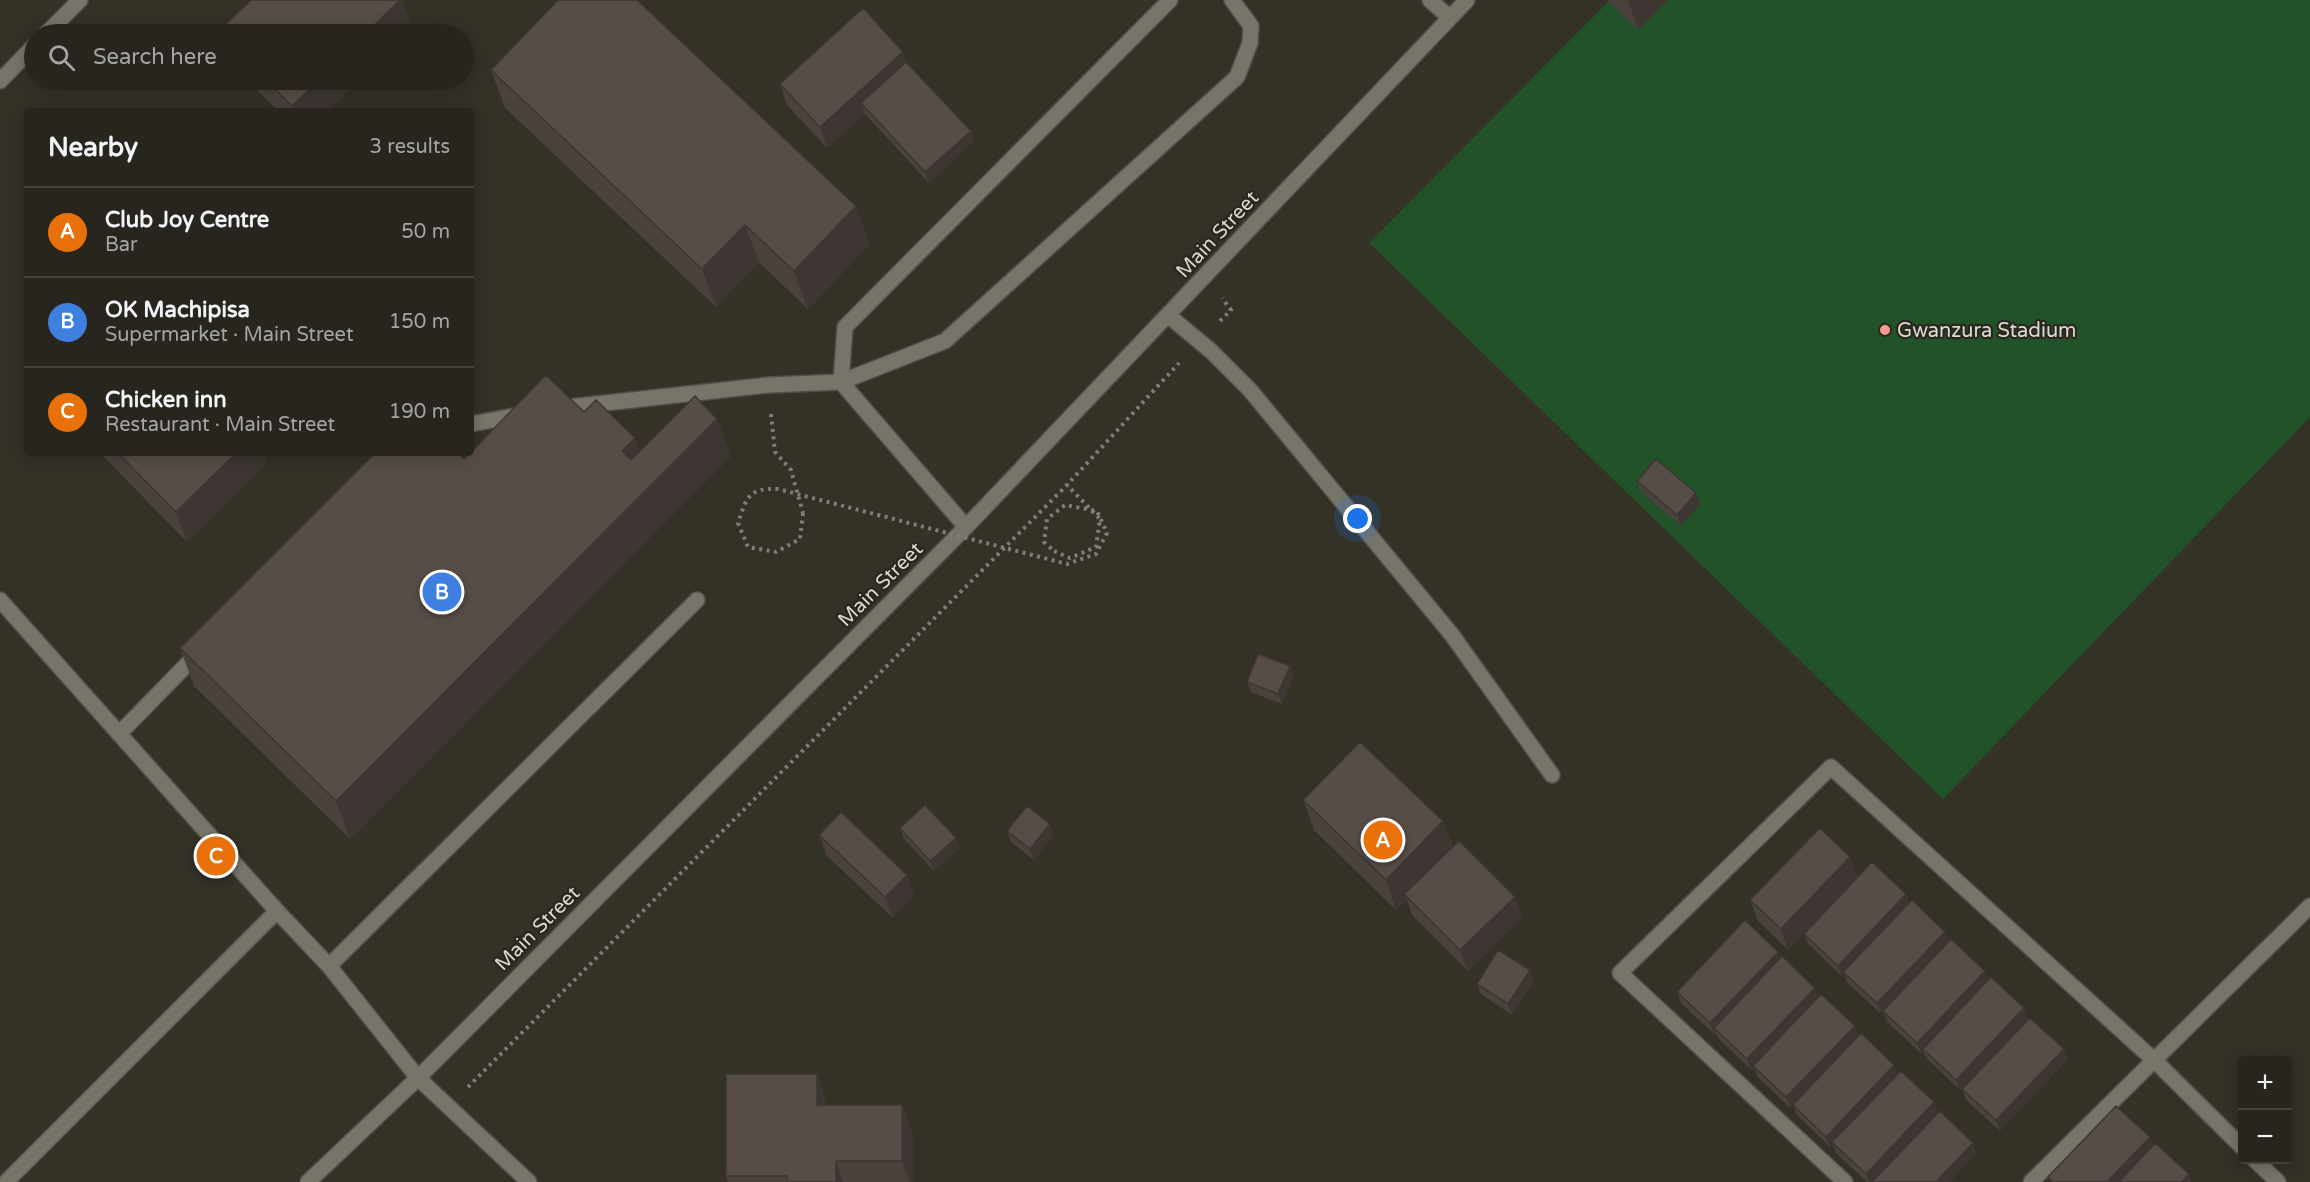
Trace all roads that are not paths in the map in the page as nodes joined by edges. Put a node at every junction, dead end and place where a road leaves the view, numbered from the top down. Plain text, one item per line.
1 (80, 0) edge
2 (1170, 0) edge
3 (1232, 0) edge
4 (1430, 0) edge
5 (1467, 0) edge
6 (1450, 18) junction
7 (56, 24) edge
8 (24, 56) edge
9 (0, 81) edge
10 (1169, 316) junction
11 (841, 382) junction
12 (474, 423) edge
13 (966, 527) junction
14 (697, 600) dead end
15 (2, 607) edge
16 (209, 642) edge
17 (119, 734) junction
18 (1552, 775) dead end
19 (2310, 906) edge
20 (277, 911) junction
21 (329, 966) junction
22 (2154, 1060) junction
23 (418, 1078) junction
24 (2238, 1143) edge
25 (2259, 1164) edge
26 (525, 1181) edge
27 (6, 1182) edge
28 (308, 1182) edge
29 (1845, 1182) edge
30 (2031, 1182) edge
31 (2278, 1182) edge

1 - 7 street
2 - 11 street
3 - 11 street
4 - 6 street
5 - 6 street, Main Street
6 - 10 street, Main Street
8 - 9 street
10 - 13 street, Main Street
10 - 18 street
11 - 12 street
11 - 13 street
13 - 23 street, Main Street
14 - 21 street
15 - 17 street
16 - 17 street
17 - 20 street
19 - 22 street
20 - 21 street
20 - 27 street
21 - 23 street
22 - 24 street
22 - 29 street
22 - 30 street
23 - 26 street
23 - 28 street, Main Street
25 - 31 street

